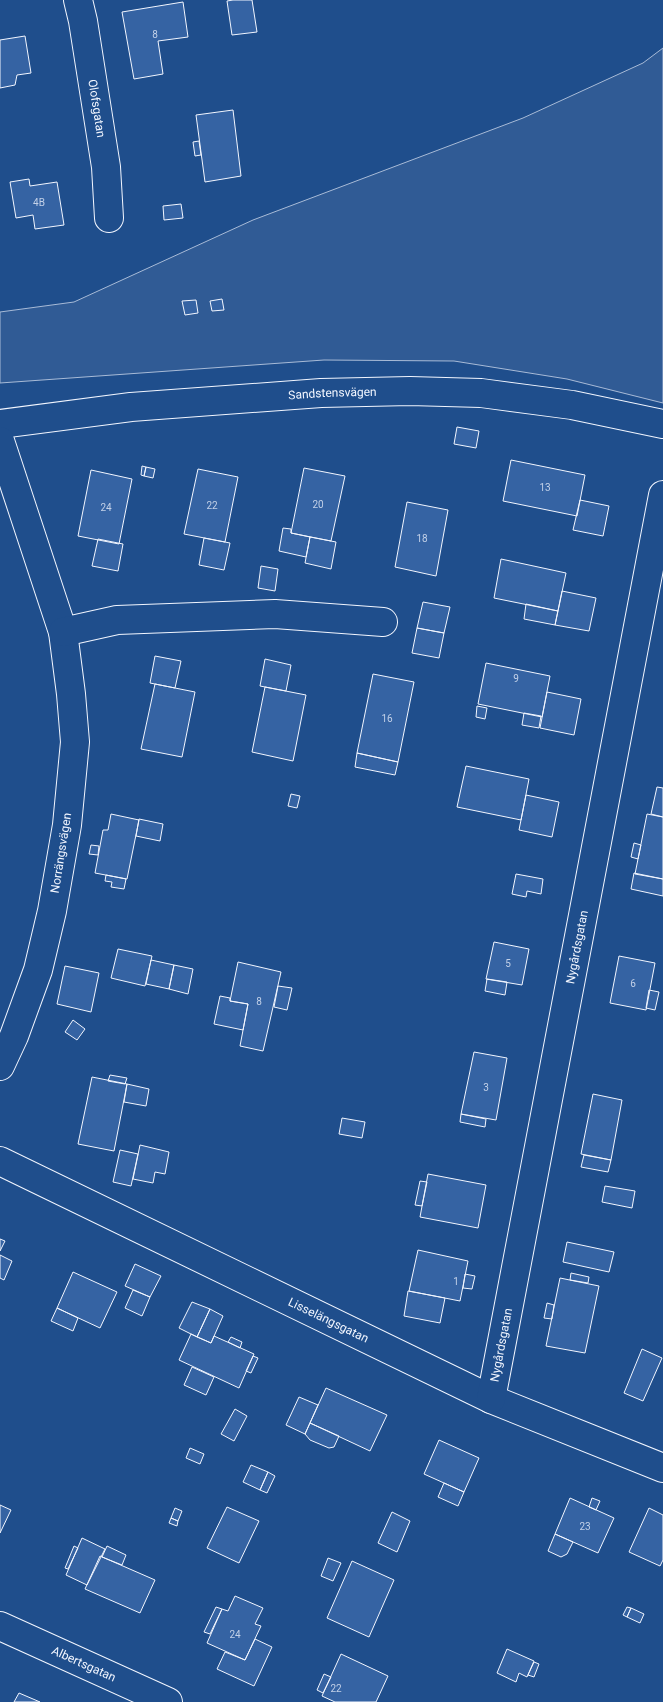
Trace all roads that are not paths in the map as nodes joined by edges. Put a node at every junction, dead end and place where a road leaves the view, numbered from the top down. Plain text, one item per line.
1 (78, 0) edge
2 (109, 218) dead end
3 (0, 424) edge
4 (663, 424) edge
5 (0, 441) edge
6 (663, 495) edge
7 (384, 622) dead end
8 (62, 632) junction
9 (0, 1066) edge
10 (0, 1161) edge
11 (492, 1399) junction
12 (663, 1468) edge
13 (0, 1626) edge
14 (168, 1702) edge

1 - 2 street, Olofsgatan
3 - 4 street, Sandstensvägen
5 - 8 street, Norrängsvägen
6 - 11 street, Nygårdsgatan
7 - 8 street
8 - 9 street, Norrängsvägen
10 - 11 street, Lisselängsgatan
11 - 12 street, Lisselängsgatan
13 - 14 street, Albertsgatan

